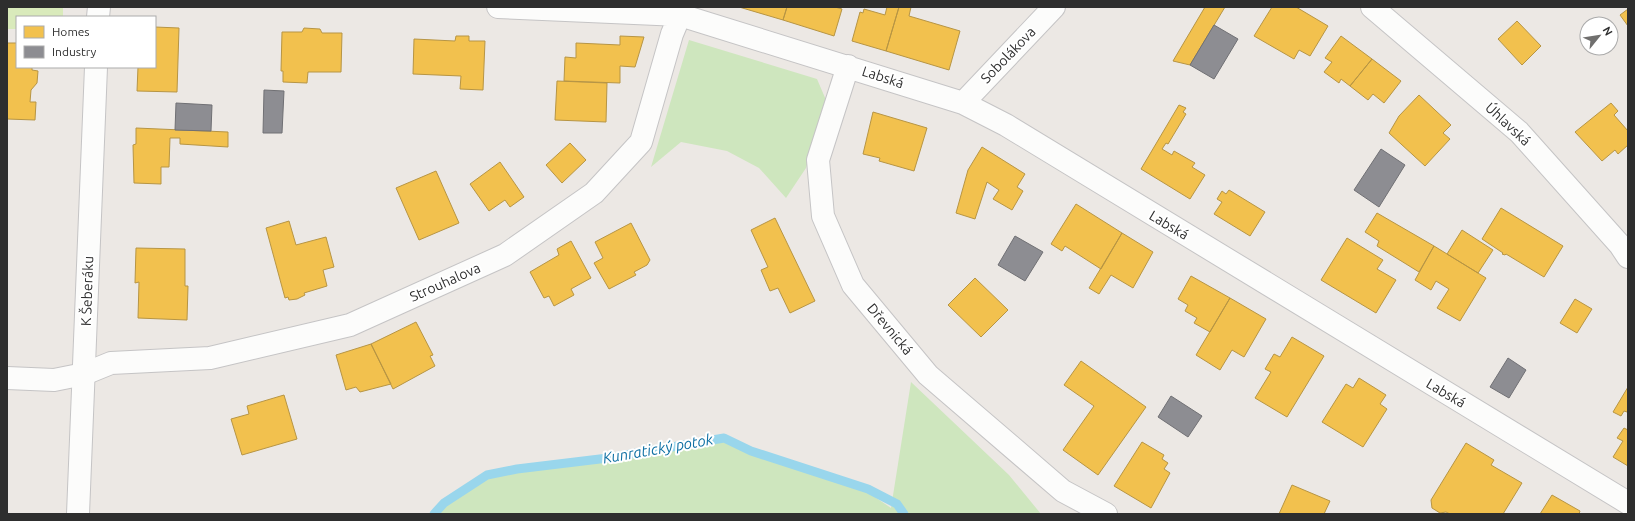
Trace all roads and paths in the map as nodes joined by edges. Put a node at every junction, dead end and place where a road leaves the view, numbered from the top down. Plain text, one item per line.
1 (498, 7) edge
2 (1054, 7) edge
3 (1372, 7) edge
4 (679, 11) edge
5 (848, 66) junction
6 (96, 68) edge
7 (963, 103) junction
8 (1628, 257) edge
9 (84, 374) junction
10 (7, 378) edge
11 (1628, 503) edge
12 (78, 514) edge
13 (1106, 514) edge

1 - 4 street, Labská
2 - 7 street, Sobolákova
3 - 8 street, Úhlavská
4 - 5 street, Labská
4 - 9 street, Strouhalova
5 - 7 street, Labská
5 - 13 street, Dřevnická
6 - 9 street, K Šeberáku
7 - 11 street, Labská
9 - 10 street, Strouhalova
9 - 12 street, K Šeberáku

